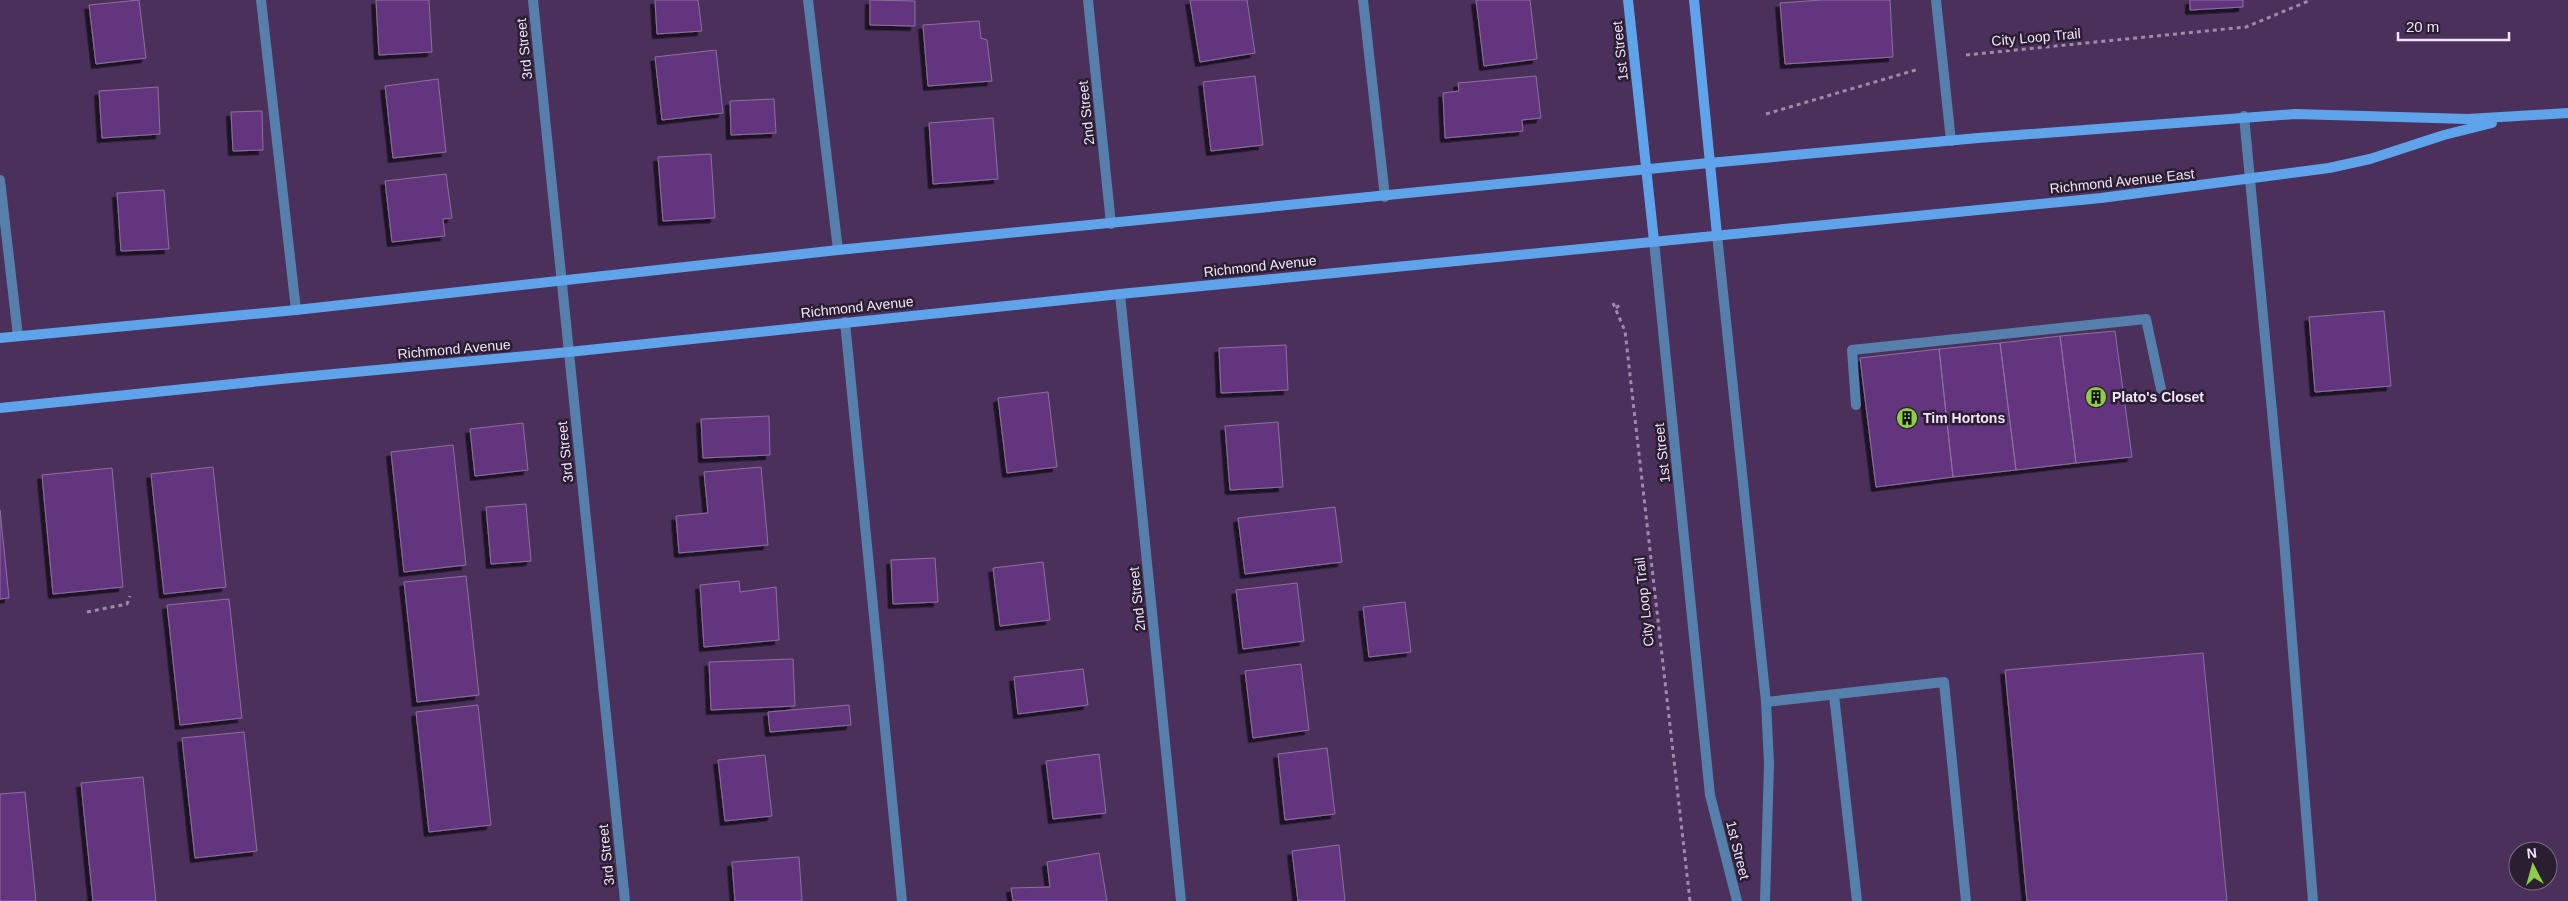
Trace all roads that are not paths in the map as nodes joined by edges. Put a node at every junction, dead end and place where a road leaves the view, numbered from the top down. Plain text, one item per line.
1 (260, 0) edge
2 (533, 0) edge
3 (808, 0) edge
4 (1088, 0) edge
5 (1363, 0) edge
6 (1628, 0) edge
7 (1694, 0) edge
8 (1936, 0) edge
9 (2568, 113) edge
10 (2244, 116) junction
11 (2523, 117) junction
12 (1952, 141) junction
13 (1709, 163) junction
14 (1646, 170) junction
15 (2249, 179) junction
16 (0, 180) edge
17 (1385, 197) junction
18 (1111, 224) junction
19 (1717, 235) junction
20 (1654, 240) junction
21 (838, 250) junction
22 (562, 281) junction
23 (1120, 294) junction
24 (296, 310) junction
25 (845, 322) junction
26 (18, 336) junction
27 (0, 338) edge
28 (569, 352) junction
29 (2161, 389) dead end
30 (1856, 405) dead end
31 (0, 408) edge
32 (1834, 695) junction
33 (1766, 702) junction
34 (625, 901) edge
35 (902, 901) edge
36 (1181, 901) edge
37 (1737, 901) edge
38 (1765, 901) edge
39 (1857, 901) edge
40 (1966, 901) edge
41 (2313, 901) edge

1 - 24 street
2 - 22 street, 3rd Street
3 - 21 street
4 - 18 street, 2nd Street
5 - 17 street
6 - 14 main road, 1st Street
7 - 13 main road, 1st Street
8 - 12 street
9 - 11 main road, Richmond Avenue East
10 - 11 main road, Richmond Avenue East
10 - 12 main road, Richmond Avenue East
10 - 15 street
11 - 15 main road, Richmond Avenue East
12 - 13 main road, Richmond Avenue East
13 - 14 main road
13 - 19 main road, 1st Street
14 - 17 main road
14 - 20 main road, 1st Street
15 - 19 main road, Richmond Avenue East
15 - 41 street
16 - 26 street
17 - 18 main road
18 - 21 main road
19 - 20 main road, Richmond Avenue
19 - 33 street, 1st Street
20 - 23 main road, Richmond Avenue
20 - 37 street, 1st Street
21 - 22 main road
22 - 24 main road
22 - 28 street, 3rd Street
23 - 25 main road, Richmond Avenue
23 - 36 street, 2nd Street
24 - 26 main road
25 - 28 main road, Richmond Avenue
25 - 35 street
26 - 27 main road
28 - 31 main road, Richmond Avenue
28 - 34 street, 3rd Street
29 - 30 street
32 - 33 street
32 - 39 street
32 - 40 street
33 - 38 street, 1st Street

